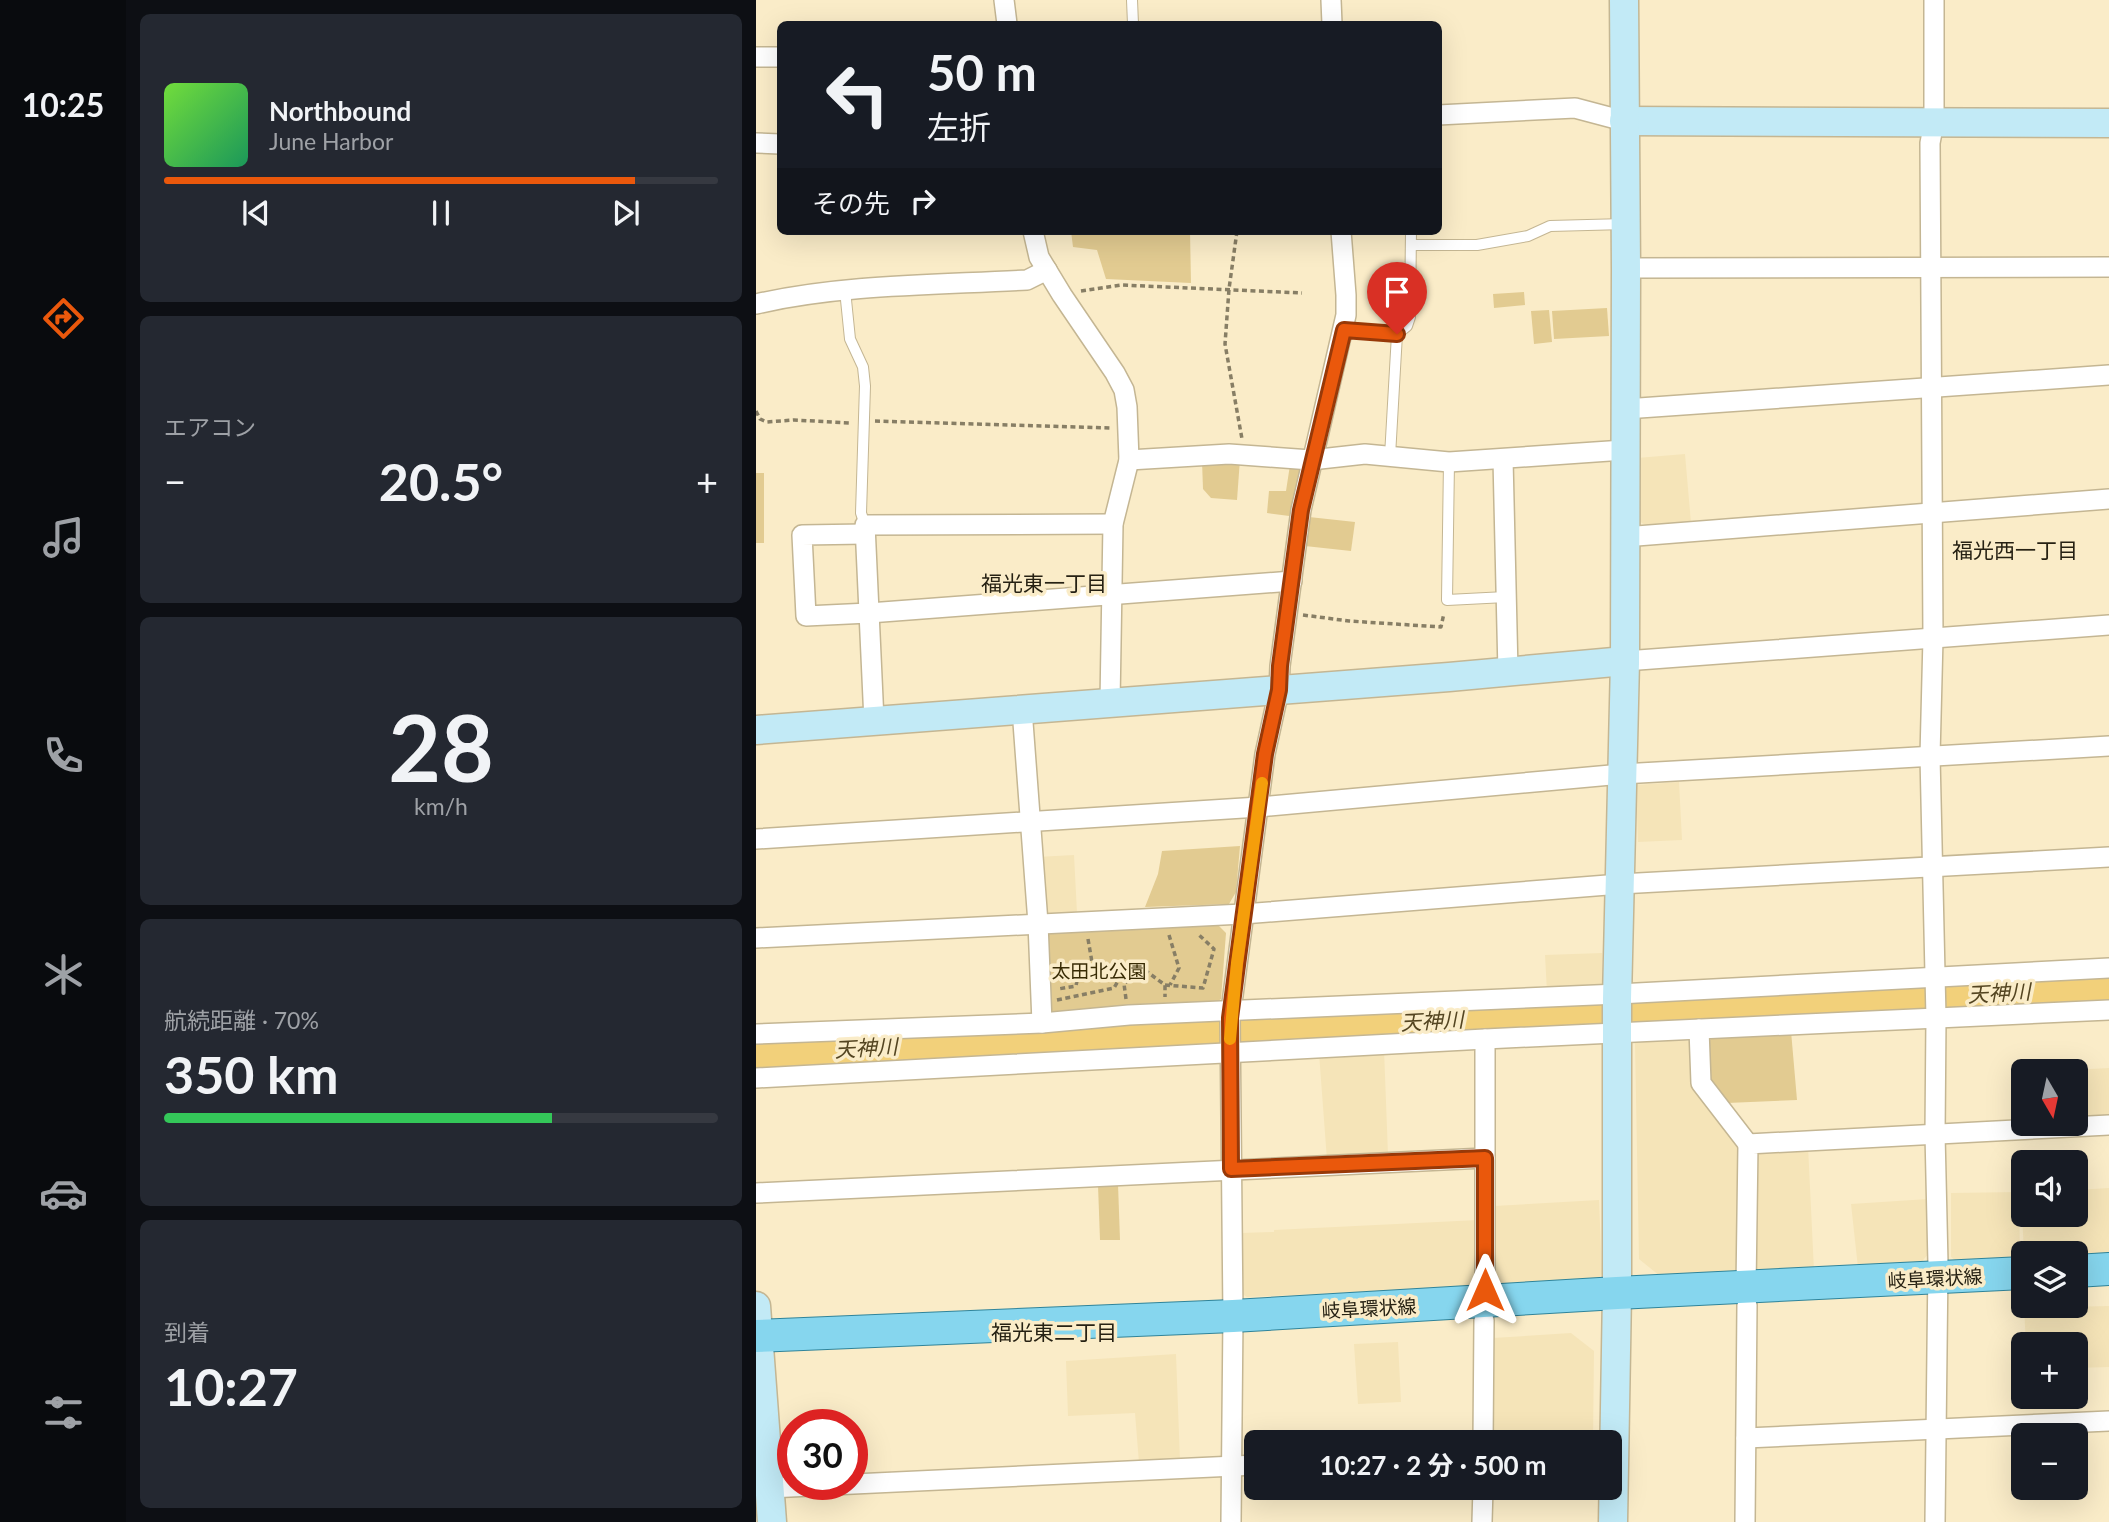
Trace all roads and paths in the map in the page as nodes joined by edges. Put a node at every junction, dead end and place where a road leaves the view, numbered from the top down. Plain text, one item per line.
1 (1004, 0) edge
2 (1132, 0) edge
3 (1331, 0) edge
4 (1624, 0) edge
5 (1934, 0) edge
6 (1007, 21) edge
7 (1133, 21) edge
8 (1332, 21) edge
9 (756, 57) edge
10 (777, 57) edge
11 (1442, 115) edge
12 (1624, 121) junction
13 (1934, 122) junction
14 (2109, 123) edge
15 (756, 143) edge
16 (777, 144) edge
17 (1625, 224) junction
18 (1034, 235) edge
19 (1236, 235) edge
20 (1340, 235) edge
21 (1411, 235) edge
22 (1411, 245) junction
23 (2109, 267) edge
24 (1626, 268) junction
25 (1931, 268) junction
26 (1046, 270) junction
27 (1229, 289) junction
28 (845, 290) junction
29 (1302, 293) dead end
30 (1062, 295) junction
31 (756, 304) edge
32 (1344, 330) junction
33 (1397, 334) junction
34 (2109, 375) edge
35 (1931, 388) junction
36 (1625, 409) junction
37 (756, 411) edge
38 (864, 424) junction
39 (1126, 429) junction
40 (1624, 450) junction
41 (1242, 455) junction
42 (1390, 456) junction
43 (1503, 459) junction
44 (1129, 460) junction
45 (1311, 460) junction
46 (1448, 462) junction
47 (2109, 499) edge
48 (1933, 513) junction
49 (1113, 524) junction
50 (865, 529) junction
51 (1624, 537) junction
52 (1292, 581) junction
53 (1112, 595) junction
54 (1506, 597) junction
55 (1447, 600) junction
56 (1287, 612) junction
57 (869, 613) junction
58 (2109, 625) edge
59 (1933, 638) junction
60 (1625, 661) junction
61 (1508, 672) junction
62 (1279, 690) junction
63 (1110, 702) junction
64 (1022, 709) junction
65 (874, 721) junction
66 (756, 730) edge
67 (2109, 746) edge
68 (1930, 756) junction
69 (1622, 774) junction
70 (1259, 807) junction
71 (1031, 822) junction
72 (756, 839) edge
73 (2109, 857) edge
74 (1932, 868) junction
75 (1620, 884) junction
76 (1243, 914) junction
77 (1038, 923) junction
78 (1192, 928) dead end
79 (1168, 932) dead end
80 (1087, 937) dead end
81 (756, 938) edge
82 (1093, 968) junction
83 (2109, 968) edge
84 (1935, 980) junction
85 (1168, 985) junction
86 (1618, 996) junction
87 (1051, 1001) junction
88 (2109, 1010) edge
89 (1166, 1013) junction
90 (1231, 1014) junction
91 (1129, 1015) junction
92 (1936, 1015) junction
93 (1048, 1022) junction
94 (1699, 1029) junction
95 (1617, 1032) junction
96 (756, 1034) edge
97 (1485, 1039) junction
98 (1230, 1051) junction
99 (756, 1078) edge
100 (2109, 1125) edge
101 (1935, 1134) junction
102 (1748, 1144) junction
103 (1485, 1158) junction
104 (1231, 1169) junction
105 (756, 1193) edge
106 (2109, 1269) edge
107 (2088, 1270) edge
108 (2011, 1275) edge
109 (1938, 1286) junction
110 (2109, 1290) edge
111 (2011, 1291) edge
112 (2088, 1291) edge
113 (1746, 1297) junction
114 (1616, 1304) junction
115 (1485, 1311) junction
116 (1232, 1325) junction
117 (757, 1338) edge
118 (2109, 1422) edge
119 (1483, 1430) edge
120 (1936, 1430) junction
121 (1746, 1438) junction
122 (1244, 1465) edge
123 (1231, 1466) junction
124 (769, 1488) junction
125 (1483, 1500) edge
126 (772, 1522) edge
127 (1231, 1522) edge
128 (1482, 1522) edge
129 (1613, 1522) edge
130 (1745, 1522) edge
131 (1935, 1522) edge

1 - 6 street
2 - 7 lane
3 - 8 street
4 - 12 street
5 - 13 street
9 - 10 street
11 - 12 street
12 - 13 street
12 - 17 street
13 - 14 street
13 - 25 street
15 - 16 street
17 - 22 lane
17 - 24 street
18 - 26 street
19 - 27 path
20 - 32 street
21 - 22 lane
22 - 33 lane
23 - 25 street
24 - 25 street
24 - 36 street
25 - 35 street
26 - 28 street
26 - 30 street
27 - 29 path
27 - 30 path
27 - 41 path
28 - 31 street
28 - 38 lane
30 - 39 street
32 - 33 lane
32 - 45 street
33 - 42 lane
34 - 35 street
35 - 36 street
35 - 48 street
36 - 40 street
37 - 38 path
38 - 39 path
38 - 50 lane
39 - 44 street
40 - 43 street
40 - 51 street
41 - 44 street
41 - 45 street
42 - 45 street
42 - 46 street
43 - 46 street
43 - 54 street
44 - 49 street
45 - 52 street
46 - 55 lane
47 - 48 street
48 - 51 street
48 - 59 street
49 - 50 street
49 - 53 street
50 - 57 street
50 - 57 street
51 - 60 street
52 - 53 street
52 - 56 street
53 - 57 street
53 - 63 street
54 - 55 lane
54 - 61 street
55 - 56 path
56 - 62 street
57 - 65 street
58 - 59 street
59 - 60 street
59 - 68 street
60 - 61 street
60 - 69 street
61 - 62 street
62 - 63 street
62 - 70 street
63 - 64 street
64 - 65 street
64 - 71 street
65 - 66 street
67 - 68 street
68 - 69 street
68 - 74 street
69 - 70 street
69 - 75 street
70 - 71 street
70 - 76 street
71 - 72 street
71 - 77 street
73 - 74 street
74 - 75 street
74 - 84 street
75 - 76 street
75 - 86 street
76 - 77 street
76 - 90 street
77 - 81 street
77 - 93 street
78 - 85 path
79 - 85 path
80 - 82 path
82 - 87 path
82 - 87 path
83 - 84 street
84 - 86 street
84 - 92 street
85 - 89 path
85 - 91 path
86 - 90 street
86 - 95 street
87 - 93 path
88 - 92 street
89 - 90 street
89 - 91 street
90 - 98 street
91 - 93 street
92 - 94 street
92 - 101 street
93 - 96 street
94 - 95 street
94 - 102 street
95 - 97 street
95 - 114 street
97 - 98 street
97 - 103 street
98 - 99 street
98 - 104 street
100 - 101 street
101 - 102 street
101 - 109 street
102 - 113 street
103 - 104 street
103 - 115 street
104 - 105 street
104 - 116 street
106 - 107 main road
108 - 109 main road, 岐阜環状線
109 - 111 main road, 岐阜環状線
109 - 113 main road, 岐阜環状線
109 - 120 street
110 - 112 main road
113 - 114 main road, 岐阜環状線
113 - 121 street
114 - 115 main road, 岐阜環状線
114 - 129 street
115 - 116 main road, 岐阜環状線
115 - 119 street
116 - 117 main road, 岐阜環状線
116 - 123 street
117 - 124 street
118 - 120 street
120 - 121 street
120 - 131 street
121 - 130 street
122 - 123 street
123 - 124 street
123 - 127 street
124 - 126 street
125 - 128 street

